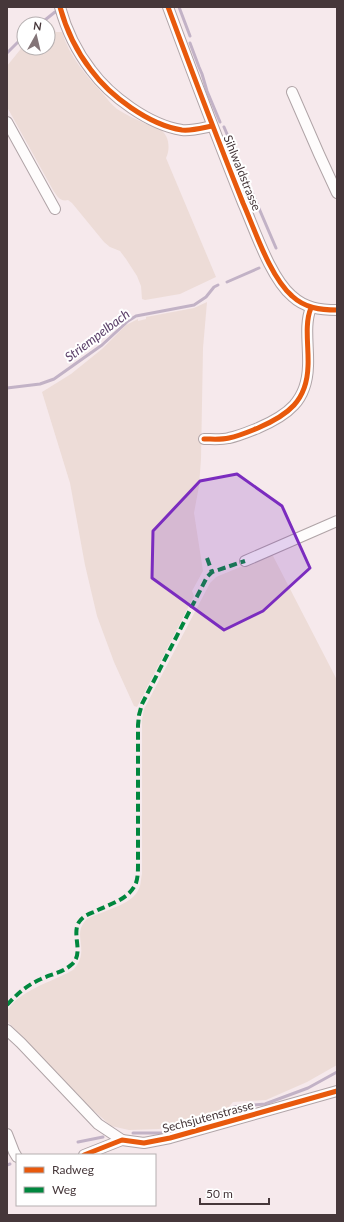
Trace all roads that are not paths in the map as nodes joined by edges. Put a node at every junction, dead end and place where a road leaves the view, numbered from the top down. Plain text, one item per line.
1 (60, 7) edge
2 (168, 7) edge
3 (292, 92) dead end
4 (7, 122) edge
5 (212, 126) junction
6 (337, 193) edge
7 (55, 208) dead end
8 (311, 308) junction
9 (337, 310) edge
10 (204, 439) dead end
11 (337, 521) edge
12 (245, 561) dead end
13 (7, 1030) edge
14 (337, 1091) edge
15 (7, 1134) edge
16 (122, 1140) junction
17 (87, 1154) edge
18 (16, 1155) edge

1 - 5 street
2 - 5 street, Sihlwaldstrasse
3 - 6 street
4 - 7 street
5 - 8 street, Sihlwaldstrasse
8 - 9 street, Sihlwaldstrasse
8 - 10 street
11 - 12 street
13 - 16 street, Sechsjutenstrasse
14 - 16 street, Sechsjutenstrasse
15 - 18 street
16 - 17 street, Sechsjutenstrasse

